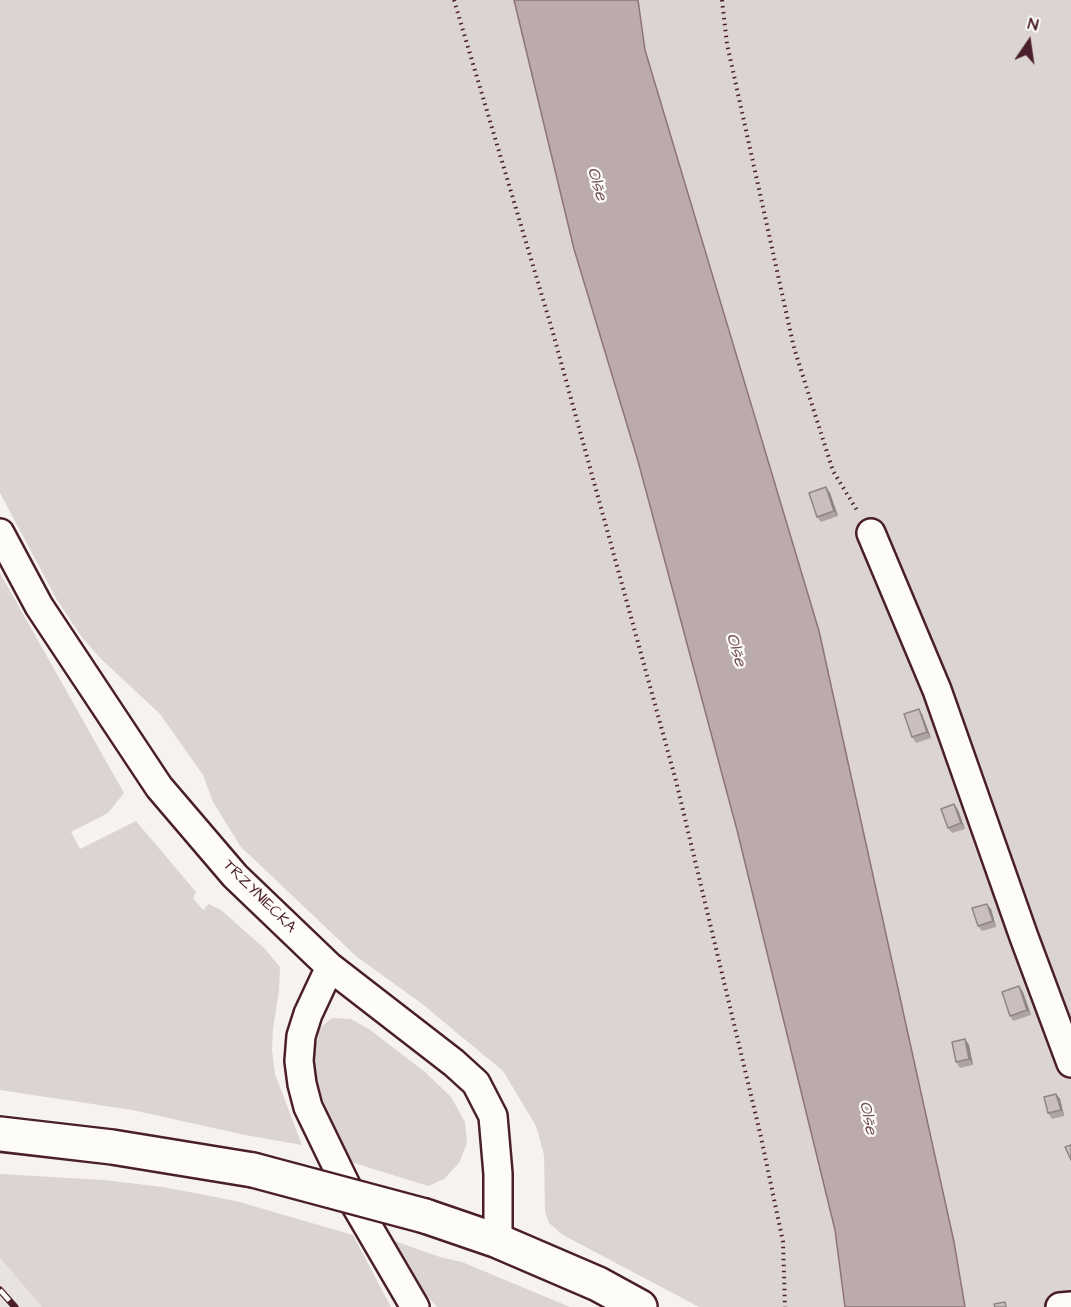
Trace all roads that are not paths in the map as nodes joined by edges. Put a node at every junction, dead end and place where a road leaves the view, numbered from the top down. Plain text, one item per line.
1 (0, 533) edge
2 (871, 533) road end
3 (330, 967) junction
4 (1071, 1063) edge
5 (0, 1134) edge
6 (498, 1241) junction
7 (1071, 1306) edge
8 (415, 1307) edge
9 (640, 1307) edge
10 (1060, 1307) edge

1 - 3 street, TRZYNIECKA
2 - 4 street
3 - 6 street, TRZYNIECKA
3 - 8 street
5 - 6 main road, bridge
6 - 9 main road
7 - 10 street

